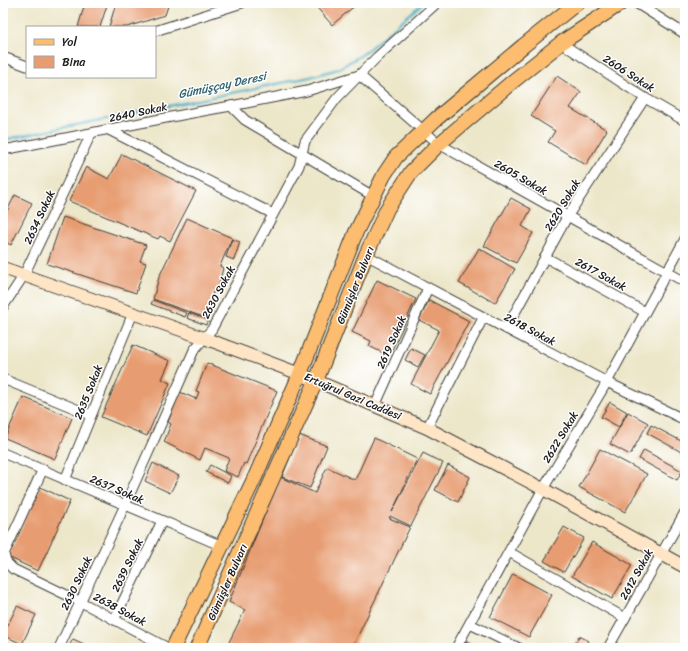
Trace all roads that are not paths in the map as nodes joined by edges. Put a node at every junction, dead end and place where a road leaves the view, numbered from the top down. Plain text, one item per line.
1 (242, 3) edge
2 (437, 3) edge
3 (577, 3) edge
4 (621, 3) edge
5 (636, 3) edge
6 (156, 31) edge
7 (685, 34) edge
8 (561, 43) junction
9 (3, 57) edge
10 (26, 66) edge
11 (359, 75) junction
12 (645, 98) junction
13 (231, 106) junction
14 (685, 121) edge
15 (109, 130) junction
16 (423, 131) junction
17 (91, 134) junction
18 (439, 144) junction
19 (3, 150) edge
20 (301, 153) junction
21 (373, 196) junction
22 (273, 214) junction
23 (567, 217) junction
24 (685, 239) edge
25 (366, 255) junction
26 (545, 257) junction
27 (3, 268) edge
28 (667, 272) junction
29 (24, 275) junction
30 (685, 282) edge
31 (428, 288) junction
32 (3, 307) edge
33 (645, 312) junction
34 (133, 313) junction
35 (483, 318) junction
36 (506, 329) junction
37 (204, 338) junction
38 (300, 374) junction
39 (3, 379) edge
40 (316, 381) junction
41 (607, 382) junction
42 (375, 406) junction
43 (92, 415) junction
44 (685, 420) edge
45 (427, 428) junction
46 (3, 453) edge
47 (43, 469) junction
48 (65, 480) junction
49 (543, 489) junction
50 (125, 505) junction
51 (685, 512) edge
52 (162, 521) junction
53 (222, 546) junction
54 (509, 552) junction
55 (661, 553) junction
56 (685, 567) edge
57 (81, 602) junction
58 (625, 618) junction
59 (114, 620) junction
60 (470, 624) junction
61 (59, 648) edge
62 (168, 648) edge
63 (173, 648) edge
64 (197, 648) edge
65 (456, 648) edge
66 (519, 648) edge
67 (608, 648) edge

1 - 6 street
2 - 11 street, 2630 Sokak
3 - 16 main road, Gümüşler Bulvarı
4 - 8 main road, Gümüşler Bulvarı
5 - 7 street
8 - 12 street, 2606 Sokak
8 - 18 main road, Gümüşler Bulvarı
9 - 10 street
11 - 13 street, 2640 Sokak
11 - 16 street, 2605 Sokak
11 - 20 street, 2630 Sokak
12 - 14 street, 2606 Sokak
12 - 23 street, 2620 Sokak
13 - 15 street, 2640 Sokak
13 - 20 street
15 - 17 street, 2640 Sokak
15 - 22 street
16 - 18 street, 2605 Sokak
16 - 21 main road, Gümüşler Bulvarı
17 - 19 street, 2640 Sokak
17 - 29 street, 2634 Sokak
18 - 23 street, 2605 Sokak
18 - 25 main road, Gümüşler Bulvarı
20 - 21 street
20 - 22 street, 2630 Sokak
21 - 38 main road, Gümüşler Bulvarı
22 - 37 street, 2630 Sokak
23 - 26 street, 2620 Sokak
23 - 28 street, 2605 Sokak
24 - 28 street, 2622 Sokak
25 - 31 street, 2618 Sokak
25 - 40 main road, Gümüşler Bulvarı
26 - 33 street, 2617 Sokak
26 - 36 street, 2620 Sokak
27 - 29 main road, Ertuğrul Gazi Caddesi
28 - 30 street, 2605 Sokak
28 - 33 street, 2622 Sokak
29 - 32 street, 2634 Sokak
29 - 34 main road, Ertuğrul Gazi Caddesi
31 - 35 street, 2618 Sokak
31 - 42 street, 2619 Sokak
33 - 41 street, 2622 Sokak
34 - 37 main road, Ertuğrul Gazi Caddesi
34 - 43 street, 2635 Sokak
35 - 36 street, 2618 Sokak
35 - 45 street
36 - 41 street, 2618 Sokak
37 - 38 main road, Ertuğrul Gazi Caddesi
37 - 50 street, 2630 Sokak
38 - 40 main road, Ertuğrul Gazi Caddesi
38 - 53 main road, Gümüşler Bulvarı
39 - 43 street
40 - 42 main road, Ertuğrul Gazi Caddesi
40 - 64 main road, Gümüşler Bulvarı
41 - 44 street, 2618 Sokak
41 - 49 street, 2622 Sokak
42 - 45 main road, Ertuğrul Gazi Caddesi
43 - 48 street, 2635 Sokak
45 - 49 main road, Ertuğrul Gazi Caddesi
46 - 47 street, 2637 Sokak
47 - 48 street, 2637 Sokak
47 - 57 street, 2638 Sokak
48 - 50 street, 2637 Sokak
49 - 54 street, 2622 Sokak
49 - 55 main road, Ertuğrul Gazi Caddesi
50 - 52 street, 2637 Sokak
50 - 57 street, 2630 Sokak
51 - 55 street, 2612 Sokak
52 - 53 street, 2637 Sokak
52 - 59 street, 2639 Sokak
53 - 63 main road, Gümüşler Bulvarı
54 - 58 street
54 - 60 street, 2622 Sokak
55 - 56 main road, Ertuğrul Gazi Caddesi
55 - 58 street, 2612 Sokak
57 - 59 street, 2638 Sokak
57 - 61 street, 2630 Sokak
58 - 67 street, 2612 Sokak
59 - 62 street, 2638 Sokak
60 - 65 street, 2622 Sokak
60 - 66 street

